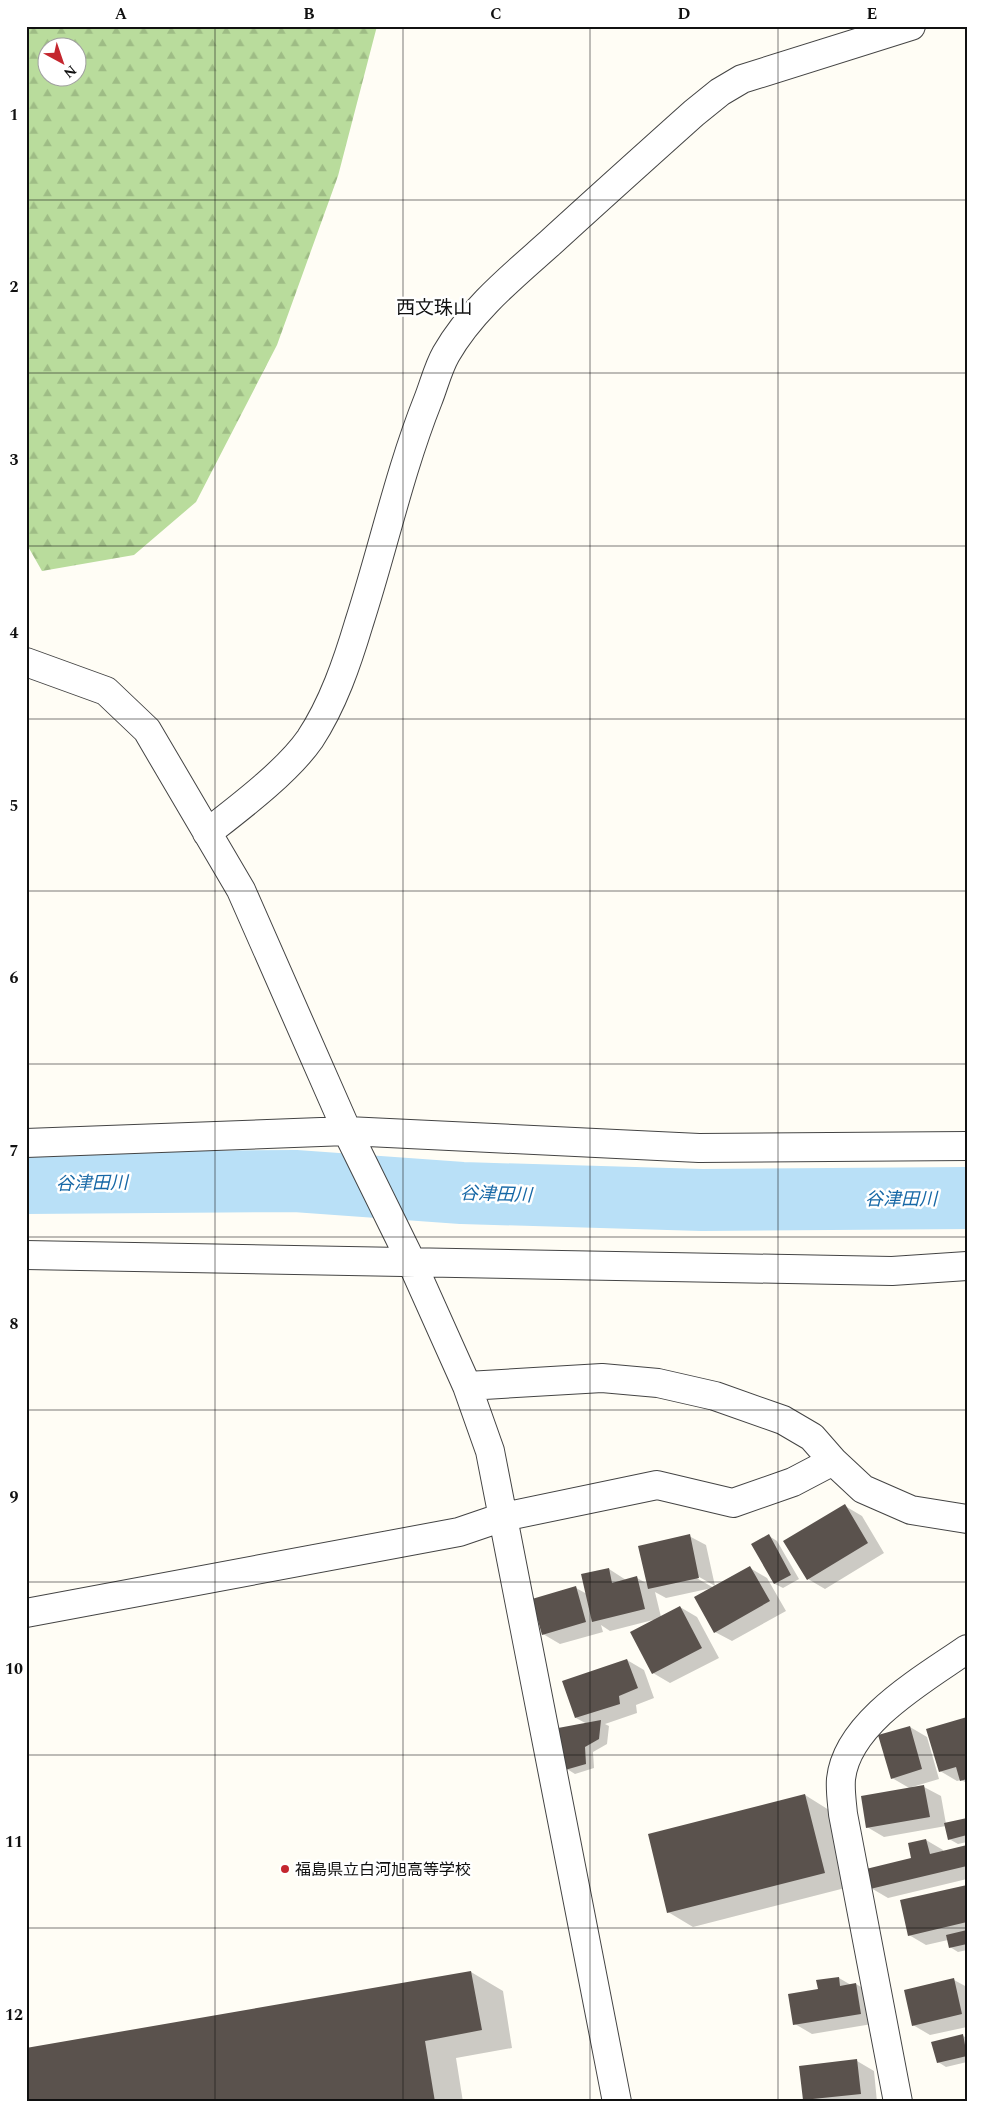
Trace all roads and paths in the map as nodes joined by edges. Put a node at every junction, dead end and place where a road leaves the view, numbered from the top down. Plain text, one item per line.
1 (911, 26) edge
2 (26, 662) edge
3 (207, 833) junction
4 (352, 1139) junction
5 (26, 1143) edge
6 (967, 1146) edge
7 (26, 1255) edge
8 (412, 1261) junction
9 (967, 1266) edge
10 (468, 1386) junction
11 (832, 1462) junction
12 (503, 1517) junction
13 (967, 1519) edge
14 (26, 1613) edge
15 (967, 1649) edge
16 (618, 2102) edge
17 (898, 2102) edge

1 - 3 street
2 - 3 street
3 - 4 street
4 - 5 street
4 - 6 street
4 - 8 street
7 - 8 street
8 - 9 street
8 - 10 street
10 - 11 street
10 - 12 street
11 - 12 street
11 - 13 street
12 - 14 street
12 - 16 street
15 - 17 street

